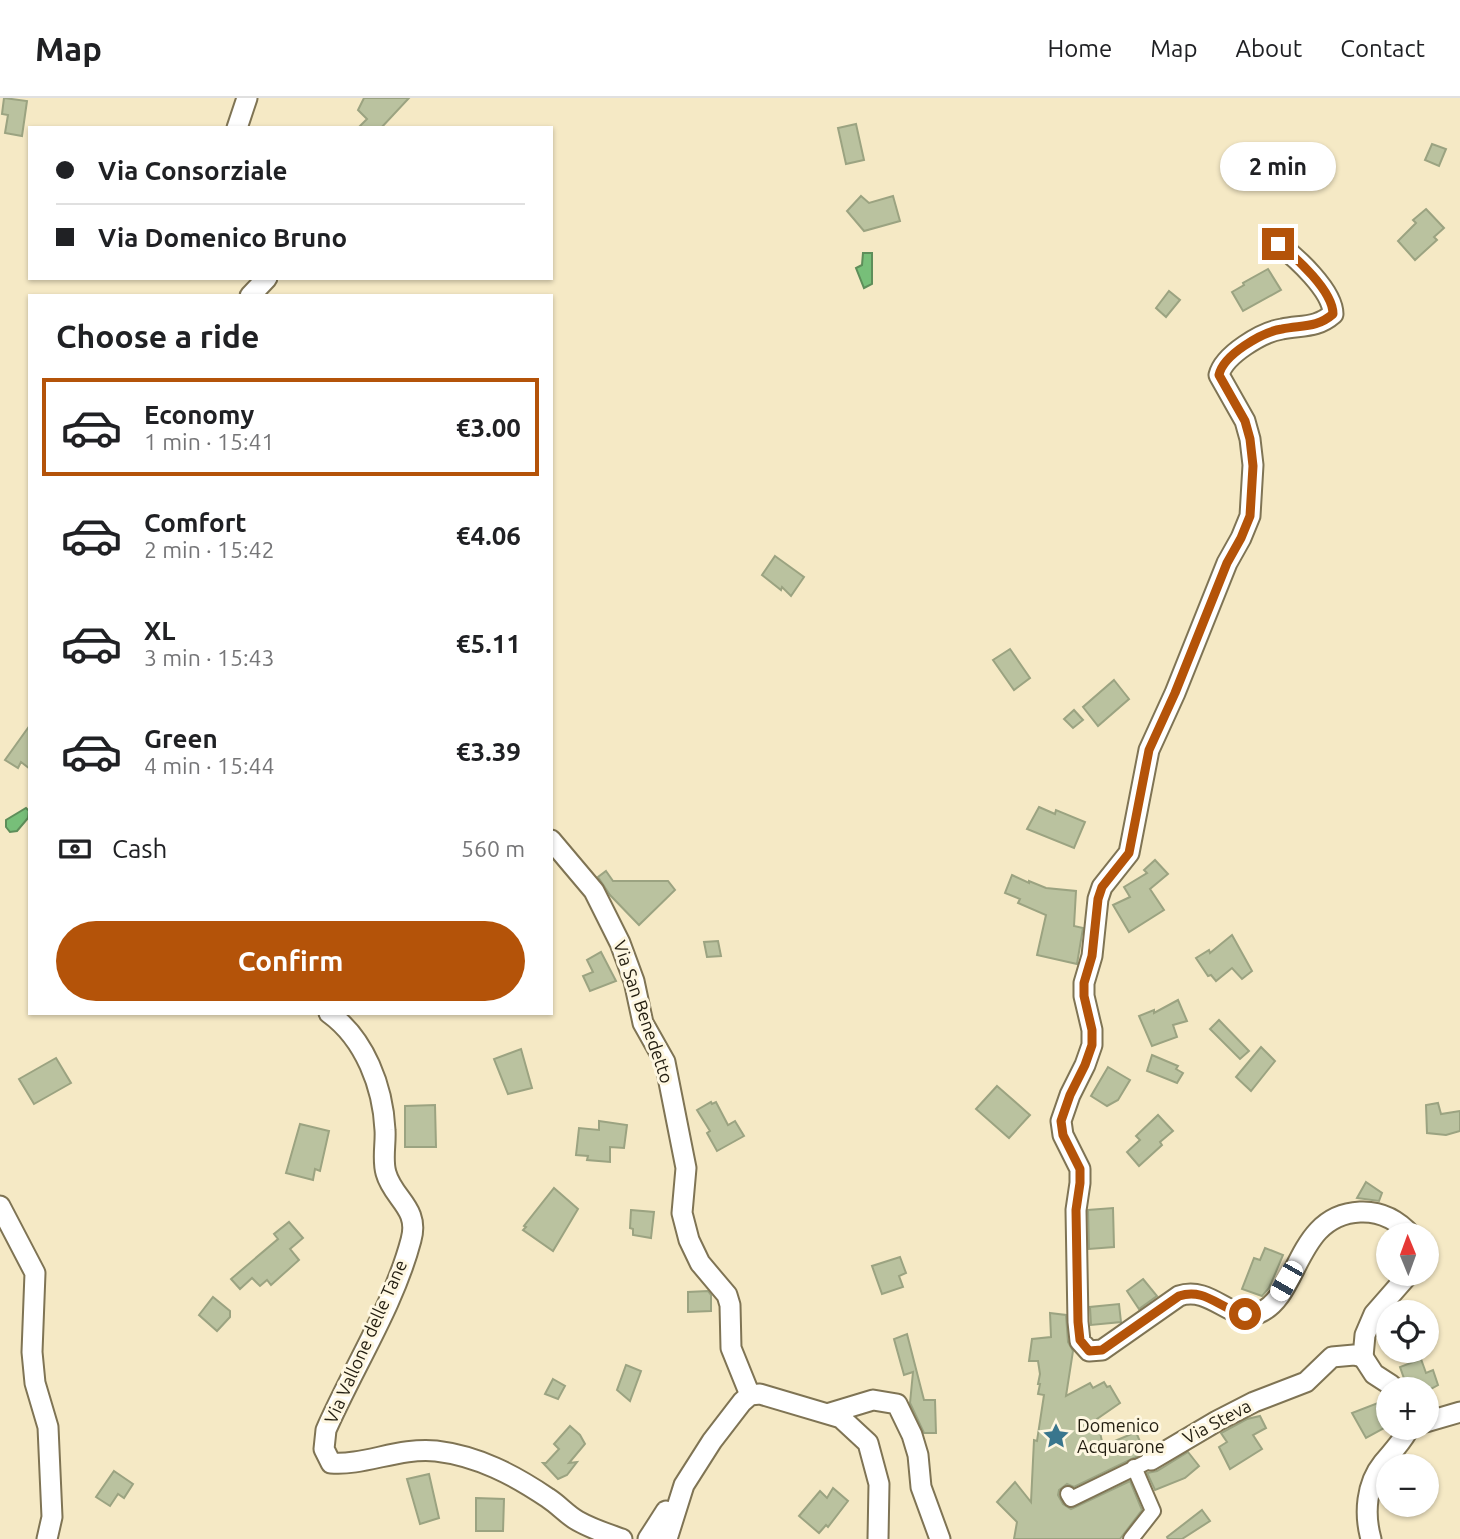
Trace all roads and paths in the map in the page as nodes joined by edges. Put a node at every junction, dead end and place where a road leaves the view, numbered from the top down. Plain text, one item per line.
1 (247, 98) edge
2 (238, 126) edge
3 (1278, 244) dead end
4 (265, 280) edge
5 (252, 294) edge
6 (553, 842) edge
7 (331, 1015) edge
8 (0, 1206) edge
9 (1398, 1223) edge
10 (1398, 1286) edge
11 (1363, 1357) junction
12 (1379, 1377) edge
13 (750, 1395) junction
14 (1460, 1412) edge
15 (830, 1413) junction
16 (1439, 1418) edge
17 (1402, 1440) edge
18 (1142, 1464) junction
19 (684, 1485) junction
20 (1069, 1496) dead end
21 (47, 1539) edge
22 (622, 1539) edge
23 (648, 1539) edge
24 (667, 1539) edge
25 (878, 1539) edge
26 (940, 1539) edge
27 (1131, 1539) edge
28 (1371, 1539) edge

1 - 2 street
3 - 9 street
4 - 5 street
6 - 13 street, Via San Benedetto
7 - 22 street, Via Vallone delle Tane
8 - 21 street
10 - 11 street
11 - 12 street
11 - 18 street, Via Steva
13 - 15 street
13 - 19 street
14 - 16 street
15 - 25 street
15 - 26 street
17 - 28 street
18 - 20 street, Via Steva
18 - 27 street
19 - 23 street
19 - 24 street

